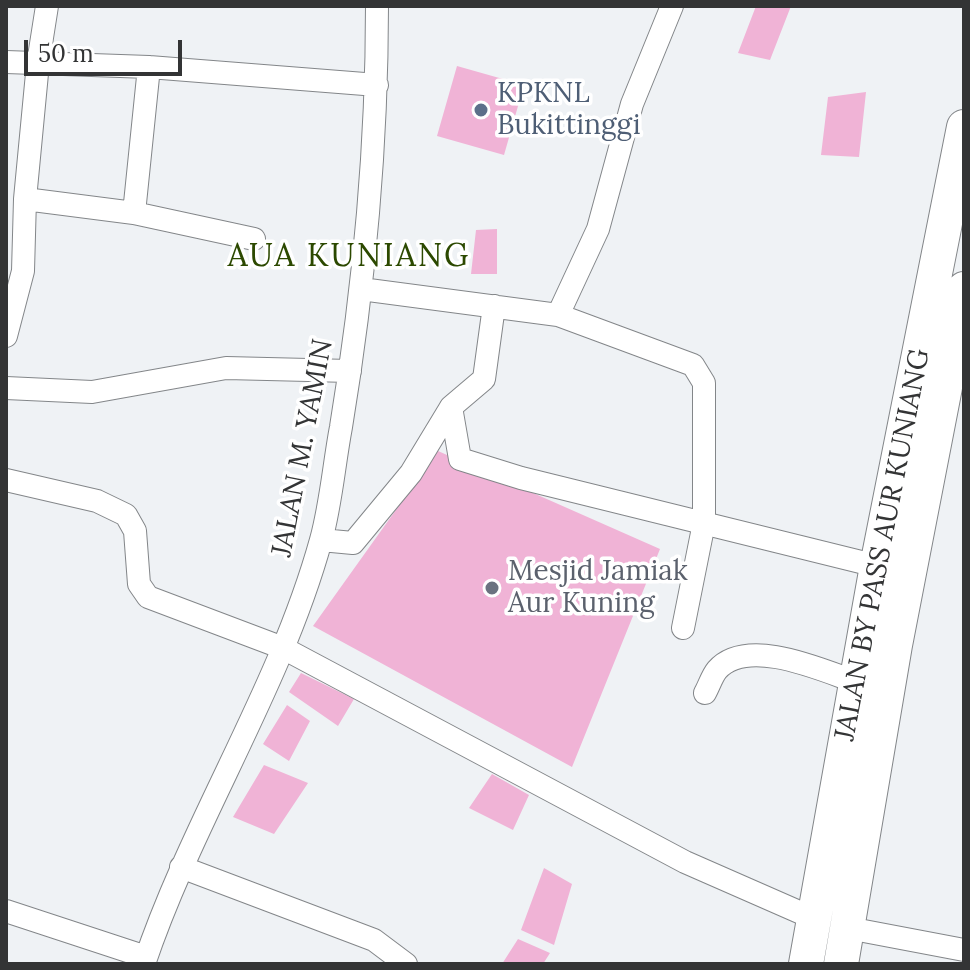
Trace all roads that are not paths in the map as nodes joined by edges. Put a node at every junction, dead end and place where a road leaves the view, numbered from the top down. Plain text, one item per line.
1 (47, 6) edge
2 (377, 6) edge
3 (672, 6) edge
4 (6, 62) edge
5 (38, 63) junction
6 (149, 67) junction
7 (377, 85) junction
8 (964, 127) edge
9 (958, 198) edge
10 (25, 199) junction
11 (134, 213) junction
12 (15, 224) edge
13 (254, 239) dead end
14 (361, 289) junction
15 (964, 289) edge
16 (494, 306) junction
17 (558, 315) junction
18 (6, 336) edge
19 (350, 371) junction
20 (6, 388) edge
21 (451, 407) junction
22 (6, 480) edge
23 (704, 523) junction
24 (321, 540) junction
25 (877, 566) junction
26 (683, 628) dead end
27 (879, 644) junction
28 (283, 648) junction
29 (856, 682) junction
30 (705, 693) dead end
31 (181, 867) junction
32 (6, 911) edge
33 (815, 919) junction
34 (848, 928) junction
35 (964, 950) edge
36 (145, 961) edge
37 (406, 964) edge
38 (806, 964) edge
39 (841, 964) edge

1 - 5 street
2 - 7 street, JALAN M. YAMIN
3 - 17 street
4 - 5 street
5 - 6 street
5 - 10 street
6 - 7 street
6 - 11 street
7 - 14 street, JALAN M. YAMIN
8 - 9 highway, JALAN BY PASS AUR KUNIANG
9 - 25 highway, JALAN BY PASS AUR KUNIANG
10 - 11 street
10 - 12 street
11 - 13 street
12 - 18 street
14 - 16 street
14 - 19 street, JALAN M. YAMIN
15 - 27 highway, JALAN BY PASS AUR KUNIANG
16 - 17 street
16 - 21 street
17 - 23 street
19 - 20 street
19 - 24 street, JALAN M. YAMIN
21 - 23 street
21 - 24 street
22 - 28 street
23 - 25 street
23 - 26 street
24 - 28 street, JALAN M. YAMIN
25 - 27 highway, JALAN BY PASS AUR KUNIANG
27 - 29 highway, JALAN BY PASS AUR KUNIANG
27 - 34 highway, JALAN BY PASS AUR KUNIANG
28 - 31 street, JALAN M. YAMIN
28 - 33 street
29 - 30 street
29 - 33 highway, JALAN BY PASS AUR KUNIANG
31 - 36 street, JALAN M. YAMIN
31 - 37 street
32 - 36 street
33 - 38 highway, JALAN BY PASS AUR KUNIANG
34 - 35 street
34 - 39 highway, JALAN BY PASS AUR KUNIANG

